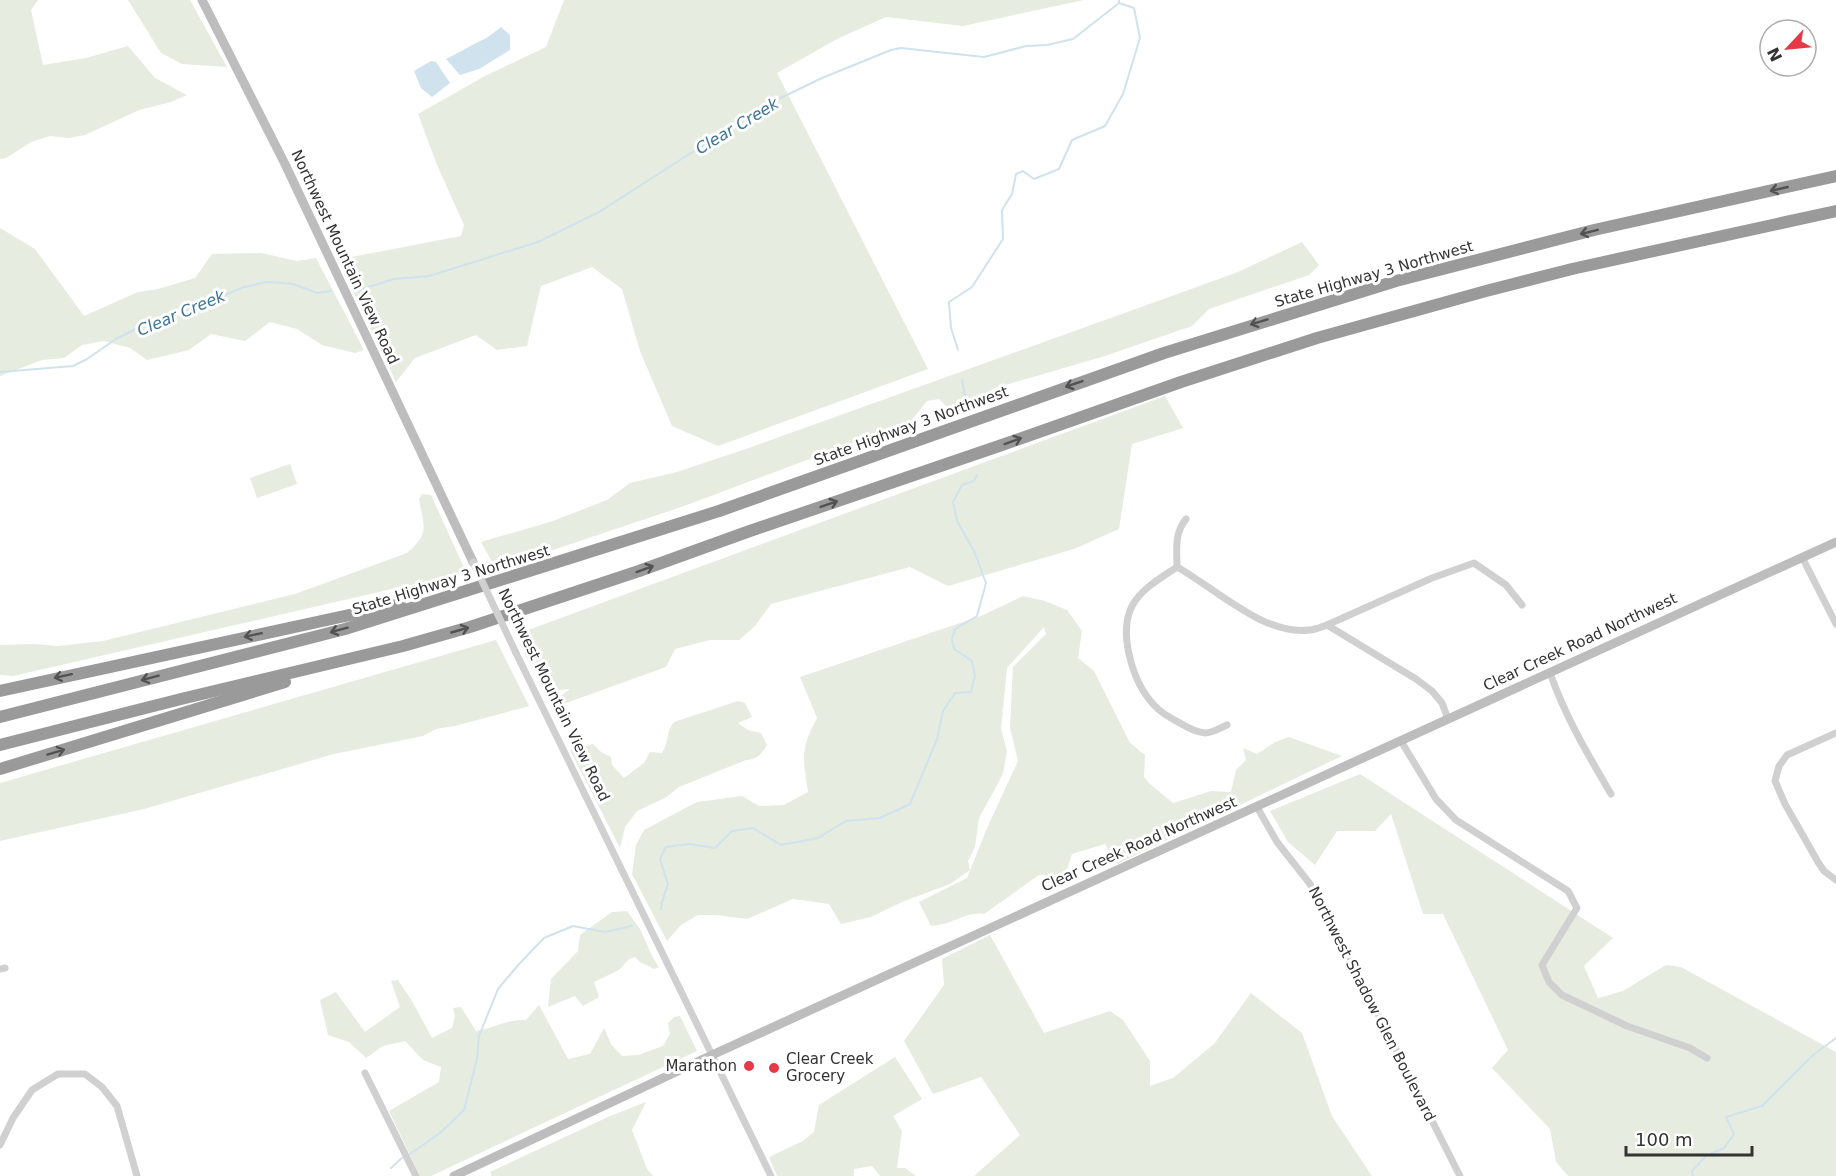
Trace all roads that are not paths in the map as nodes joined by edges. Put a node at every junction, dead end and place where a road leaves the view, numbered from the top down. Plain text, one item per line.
1 (202, 0) edge
2 (1836, 176) edge
3 (1836, 211) edge
4 (1186, 519) dead end
5 (1836, 542) edge
6 (1802, 557) junction
7 (473, 562) joint
8 (1177, 567) junction
9 (475, 588) junction
10 (1522, 605) dead end
11 (1836, 624) edge
12 (1327, 625) junction
13 (403, 646) junction
14 (1550, 673) junction
15 (33, 682) junction
16 (0, 685) edge
17 (0, 691) edge
18 (0, 717) edge
19 (1448, 719) junction
20 (1227, 725) dead end
21 (1836, 733) edge
22 (1401, 741) junction
23 (0, 745) edge
24 (0, 769) edge
25 (1611, 794) dead end
26 (1257, 807) junction
27 (1836, 880) edge
28 (712, 1055) junction
29 (1707, 1058) dead end
30 (365, 1073) dead end
31 (0, 1145) edge
32 (137, 1176) edge
33 (416, 1176) edge
34 (454, 1176) edge
35 (771, 1176) edge
36 (1460, 1176) edge

1 - 7 main road, Northwest Mountain View Road
2 -> 9 highway, State Highway 3 Northwest
13 -> 3 highway
4 - 8 street
5 - 6 main road, Clear Creek Road Northwest
6 - 11 street
6 - 14 main road, Clear Creek Road Northwest
7 - 28 street, Northwest Mountain View Road, bridge
8 - 12 street
8 - 20 street
9 -> 15 highway
9 -> 18 highway, State Highway 3 Northwest
10 - 12 street
12 - 19 street
13 - 23 highway
24 -> 13 highway
14 - 19 main road, Clear Creek Road Northwest
14 - 25 street
15 - 16 highway
15 - 17 highway
19 - 22 main road, Clear Creek Road Northwest
21 - 27 street
22 - 26 main road, Clear Creek Road Northwest
22 - 29 street
26 - 28 main road, Clear Creek Road Northwest
26 - 36 street, Northwest Shadow Glen Boulevard
28 - 34 main road, Clear Creek Road Northwest
28 - 35 street, Northwest Mountain View Road
30 - 33 street
31 - 32 street

